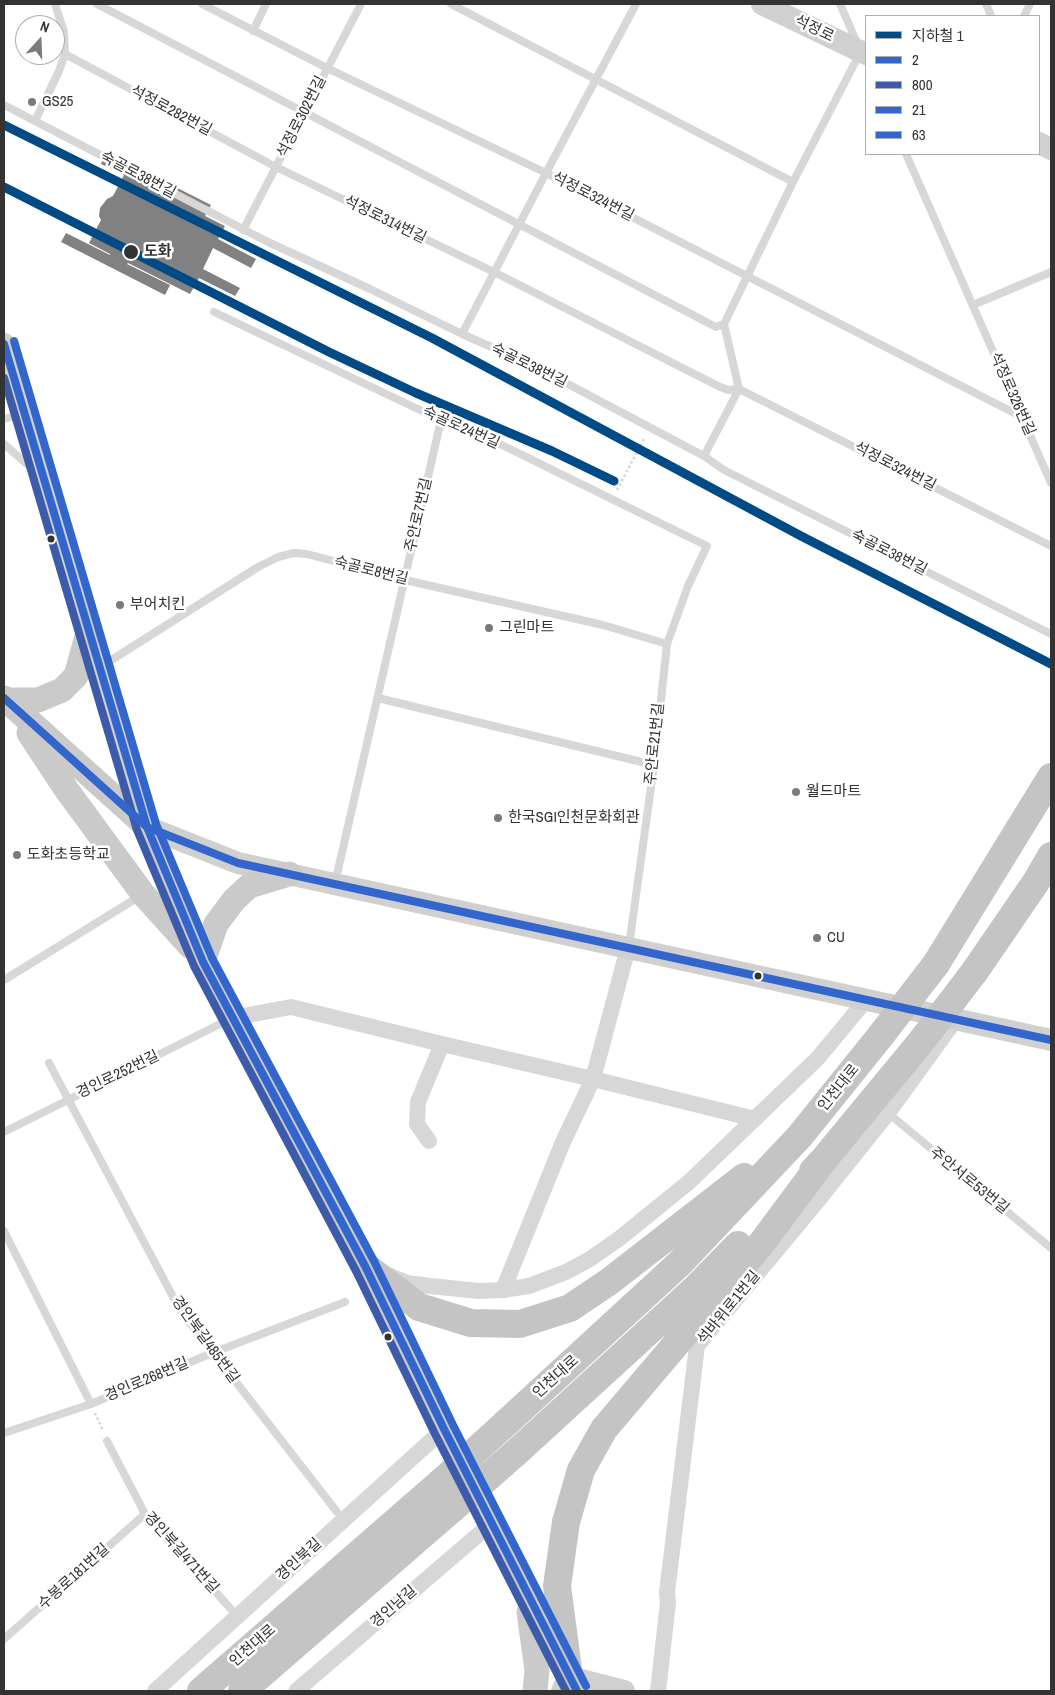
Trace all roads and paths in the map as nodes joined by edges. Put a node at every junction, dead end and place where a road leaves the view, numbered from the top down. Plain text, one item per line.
1 (97, 4) edge
2 (202, 4) edge
3 (266, 4) edge
4 (361, 4) edge
5 (451, 4) edge
6 (636, 4) edge
7 (762, 4) edge
8 (840, 4) edge
9 (253, 31) junction
10 (65, 54) edge
11 (865, 56) edge
12 (61, 65) edge
13 (328, 68) junction
14 (595, 79) junction
15 (4, 105) edge
16 (305, 112) junction
17 (35, 121) junction
18 (1040, 144) edge
19 (1051, 150) edge
20 (906, 155) edge
21 (276, 168) junction
22 (546, 173) junction
23 (793, 182) junction
24 (519, 224) junction
25 (243, 230) junction
26 (494, 272) junction
27 (1051, 272) edge
28 (747, 276) junction
29 (973, 304) junction
30 (214, 312) dead end
31 (724, 324) junction
32 (462, 334) junction
33 (4, 344) edge
34 (740, 388) junction
35 (14, 416) edge
36 (1022, 417) junction
37 (441, 420) junction
38 (648, 432) dead end
39 (4, 444) edge
40 (704, 456) junction
41 (44, 480) junction
42 (1051, 483) edge
43 (616, 492) dead end
44 (707, 546) joint
45 (1051, 546) edge
46 (405, 580) junction
47 (89, 629) junction
48 (1051, 634) edge
49 (667, 644) junction
50 (100, 667) junction
51 (378, 698) junction
52 (5, 699) edge
53 (654, 765) junction
54 (1051, 777) edge
55 (147, 827) junction
56 (1050, 860) edge
57 (289, 874) junction
58 (335, 884) junction
59 (143, 894) junction
60 (628, 948) junction
61 (203, 962) junction
62 (4, 980) edge
63 (866, 1000) junction
64 (232, 1018) junction
65 (956, 1019) junction
66 (1051, 1040) edge
67 (442, 1044) junction
68 (50, 1063) dead end
69 (593, 1079) junction
70 (68, 1099) junction
71 (888, 1113) junction
72 (755, 1119) junction
73 (4, 1132) edge
74 (800, 1136) junction
75 (429, 1140) dead end
76 (825, 1158) junction
77 (4, 1231) edge
78 (1051, 1248) edge
79 (365, 1266) junction
80 (503, 1290) junction
81 (345, 1302) dead end
82 (212, 1353) junction
83 (91, 1404) junction
84 (444, 1429) junction
85 (4, 1433) edge
86 (108, 1441) joint
87 (337, 1512) dead end
88 (145, 1514) junction
89 (492, 1523) junction
90 (526, 1592) junction
91 (232, 1609) dead end
92 (4, 1640) edge
93 (569, 1686) edge
94 (155, 1691) edge
95 (201, 1691) edge
96 (242, 1691) edge
97 (296, 1691) edge
98 (535, 1691) edge
99 (624, 1691) edge
100 (658, 1691) edge

1 - 16 lane
2 - 9 lane, 석정로324번길
3 - 9 lane
4 - 13 lane, 석정로302번길
5 - 14 lane
6 - 14 lane
7 - 11 main road, 석정로
8 - 11 lane
9 - 13 lane, 석정로324번길
10 - 21 lane, 석정로282번길
11 - 23 lane
12 - 17 lane
13 - 16 lane, 석정로302번길
13 - 22 lane, 석정로324번길
14 - 22 lane
14 - 23 lane
15 - 17 lane, 숙골로38번길
16 - 21 lane, 석정로302번길
16 - 24 lane
17 - 25 lane, 숙골로38번길
18 - 19 main road
20 - 29 lane, 석정로326번길
21 - 25 lane, 석정로302번길
21 - 26 lane, 석정로314번길
22 - 24 lane
22 - 28 lane, 석정로324번길
23 - 28 lane
24 - 26 lane
24 - 31 lane
25 - 32 lane, 숙골로38번길
26 - 32 lane
26 - 34 lane, 석정로324번길
27 - 29 lane
28 - 31 lane
28 - 36 lane, 석정로324번길
29 - 36 lane, 석정로326번길
30 - 37 lane, 숙골로24번길
31 - 34 lane
32 - 40 lane, 숙골로38번길
33 - 35 main road
34 - 40 lane
34 - 45 lane, 석정로324번길
35 - 41 main road
36 - 42 lane, 석정로326번길
37 - 44 lane, 숙골로24번길
37 - 46 lane, 주안로7번길
38 - 43 path
39 - 41 lane
40 - 48 lane, 숙골로38번길
41 - 47 main road
44 - 49 lane, 주안로21번길
46 - 49 lane, 숙골로8번길
46 - 50 lane, 숙골로8번길
46 - 51 lane, 주안로7번길
47 - 50 main road
47 - 52 main road
49 - 53 lane, 주안로21번길
50 - 55 main road
51 - 53 lane
51 - 58 lane, 주안로7번길
52 - 55 main road
52 - 59 main road
53 - 60 lane, 주안로21번길
54 - 74 highway, 인천대로, bridge
55 - 57 main road
55 - 61 main road
56 - 76 highway, 인천대로, bridge
57 - 58 main road
57 - 61 main road
58 - 60 main road
59 - 61 main road
59 - 62 lane
60 - 63 main road
60 - 69 street
61 - 64 main road
63 - 65 main road
63 - 72 street
64 - 67 street
64 - 70 lane, 경인로252번길
64 - 79 main road
65 - 66 main road
65 - 71 street, 석바위로1번길
67 - 69 street
67 - 75 street
68 - 70 lane, 경인북길485번길
69 - 72 street
69 - 80 street
70 - 73 lane, 경인로252번길
70 - 82 lane, 경인북길485번길
71 - 78 lane, 주안서로53번길
71 - 100 street, 석바위로1번길
72 - 80 street
74 - 79 highway
74 - 95 highway, 인천대로, bridge
76 - 93 highway
76 - 96 highway, 인천대로, bridge
77 - 83 lane
79 - 80 street
79 - 84 main road
81 - 82 lane, 경인로268번길
82 - 83 lane, 경인로268번길
82 - 87 lane, 경인북길485번길
83 - 85 lane, 경인로268번길
83 - 86 path
84 - 89 main road
84 - 94 street, 경인북길
86 - 88 lane, 경인북길471번길
88 - 91 lane, 경인북길471번길
88 - 92 lane, 수봉로181번길
89 - 90 main road
89 - 97 street, 경인남길
90 - 93 main road
90 - 98 main road
93 - 99 main road

